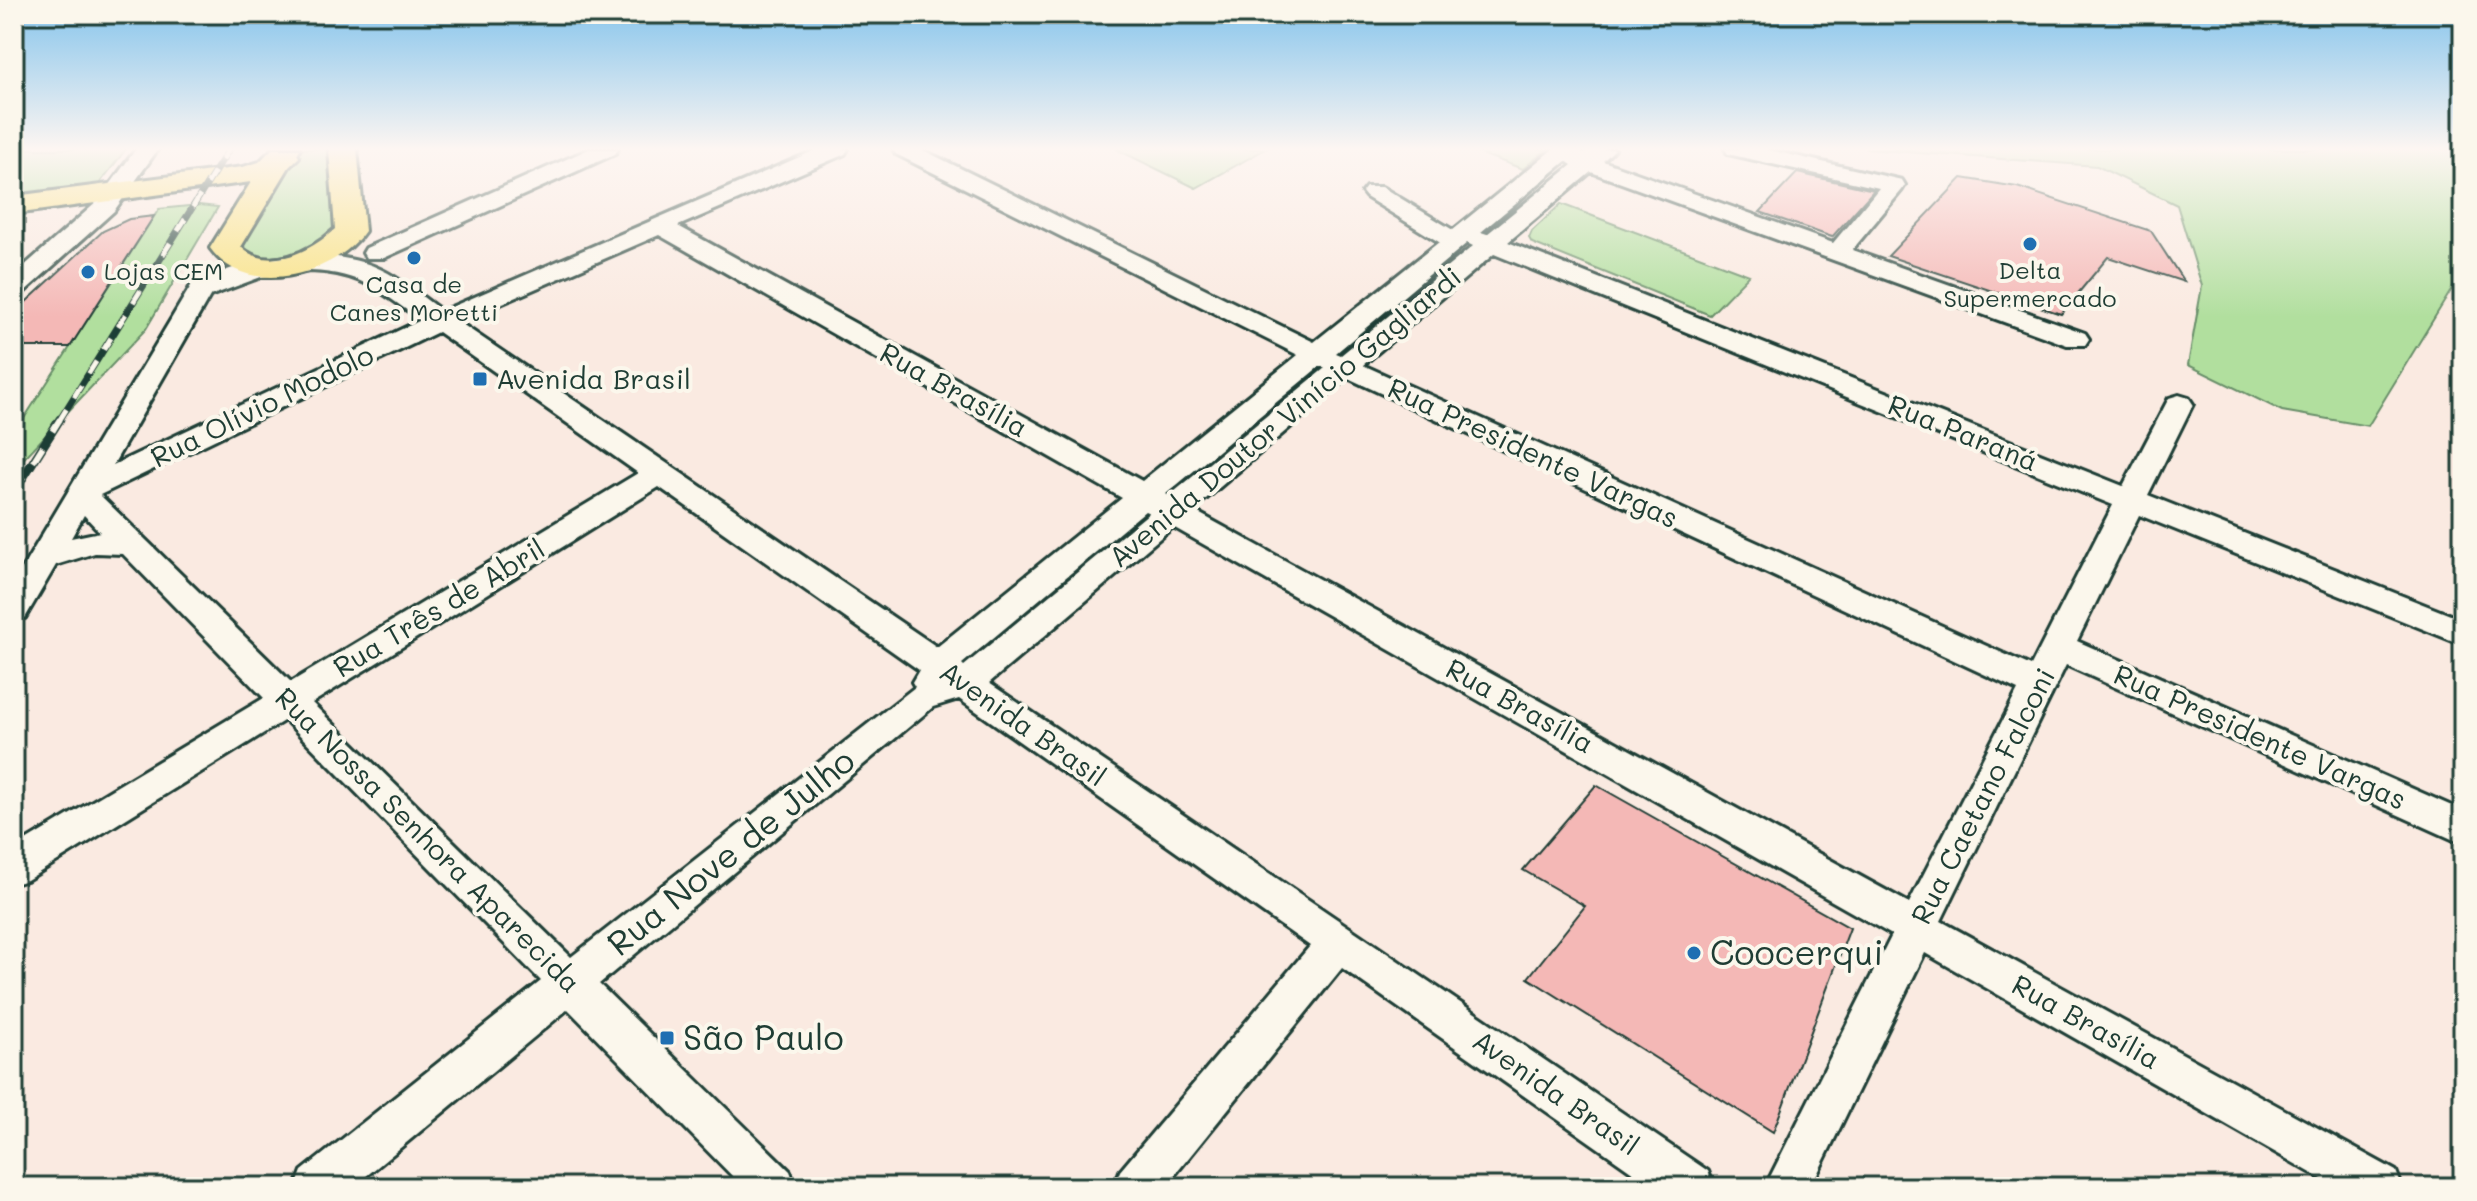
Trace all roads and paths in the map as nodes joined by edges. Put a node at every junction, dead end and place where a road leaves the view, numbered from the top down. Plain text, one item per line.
1 (80, 205) edge
2 (104, 205) edge
3 (248, 205) edge
4 (347, 205) edge
5 (493, 205) edge
6 (706, 205) edge
7 (1017, 205) edge
8 (1398, 205) edge
9 (1505, 205) edge
10 (1529, 205) edge
11 (1715, 205) edge
12 (1877, 205) edge
13 (250, 207) joint
14 (14, 218) edge
15 (660, 226) junction
16 (350, 231) junction
17 (1458, 237) junction
18 (1490, 244) junction
19 (225, 248) junction
20 (1837, 253) junction
21 (374, 264) junction
22 (285, 266) junction
23 (14, 288) edge
24 (200, 291) junction
25 (440, 321) junction
26 (2076, 339) dead end
27 (1315, 353) junction
28 (1345, 366) junction
29 (2179, 404) dead end
30 (660, 473) junction
31 (82, 493) junction
32 (2131, 500) junction
33 (1157, 503) junction
34 (132, 544) junction
35 (45, 557) junction
36 (14, 610) edge
37 (2463, 633) edge
38 (2058, 647) junction
39 (941, 682) junction
40 (2038, 684) junction
41 (288, 700) junction
42 (2463, 828) edge
43 (14, 868) edge
44 (1917, 928) junction
45 (1338, 942) junction
46 (571, 982) junction
47 (318, 1187) edge
48 (774, 1187) edge
49 (1136, 1187) edge
50 (1692, 1187) edge
51 (1787, 1187) edge
52 (2380, 1187) edge

1 - 14 main road
2 - 23 street
3 - 13 main road
4 - 16 main road
5 - 21 street
6 - 15 street, Rua Olívio Modolo
7 - 27 street, Rua Presidente Vargas
8 - 17 street, Rua Paraná
9 - 17 street, Avenida Doutor Vinício Gagliardi
10 - 18 street, Avenida Doutor Vinício Gagliardi
11 - 20 street
12 - 20 street
13 - 19 main road
15 - 25 street, Rua Olívio Modolo
15 - 33 street, Rua Brasília
16 - 21 street
16 - 22 main road
17 - 18 street, Rua Paraná
17 - 27 street, Avenida Doutor Vinício Gagliardi
18 - 28 street, Avenida Doutor Vinício Gagliardi
18 - 32 street, Rua Paraná
19 - 22 main road
19 - 24 street
20 - 26 street
21 - 22 street
21 - 25 street, Avenida Brasil
22 - 24 street
24 - 31 street
25 - 30 street, Avenida Brasil
25 - 31 street, Rua Olívio Modolo
27 - 28 street, Rua Presidente Vargas
27 - 33 street, Avenida Doutor Vinício Gagliardi
28 - 33 street, Avenida Doutor Vinício Gagliardi
28 - 40 street, Rua Presidente Vargas
29 - 32 street, Rua Caetano Falconi
30 - 39 street, Avenida Brasil
30 - 41 street, Rua Três de Abril
31 - 34 street, Rua Nossa Senhora Aparecida
31 - 35 street
32 - 37 street, Rua Paraná
32 - 38 street, Rua Caetano Falconi
33 - 39 street, Avenida Doutor Vinício Gagliardi
33 - 44 street, Rua Brasília
34 - 35 street
34 - 41 street, Rua Nossa Senhora Aparecida
35 - 36 street
38 - 40 street, Rua Caetano Falconi
38 - 42 street, Rua Presidente Vargas
39 - 45 street, Avenida Brasil
39 - 46 street, Rua Nove de Julho
40 - 44 street, Rua Caetano Falconi
41 - 43 street, Rua Três de Abril
41 - 46 street, Rua Nossa Senhora Aparecida
44 - 51 street, Rua Caetano Falconi
44 - 52 street, Rua Brasília
45 - 49 street
45 - 50 street, Avenida Brasil
46 - 47 street, Rua Nove de Julho
46 - 48 street, Rua Nossa Senhora Aparecida

